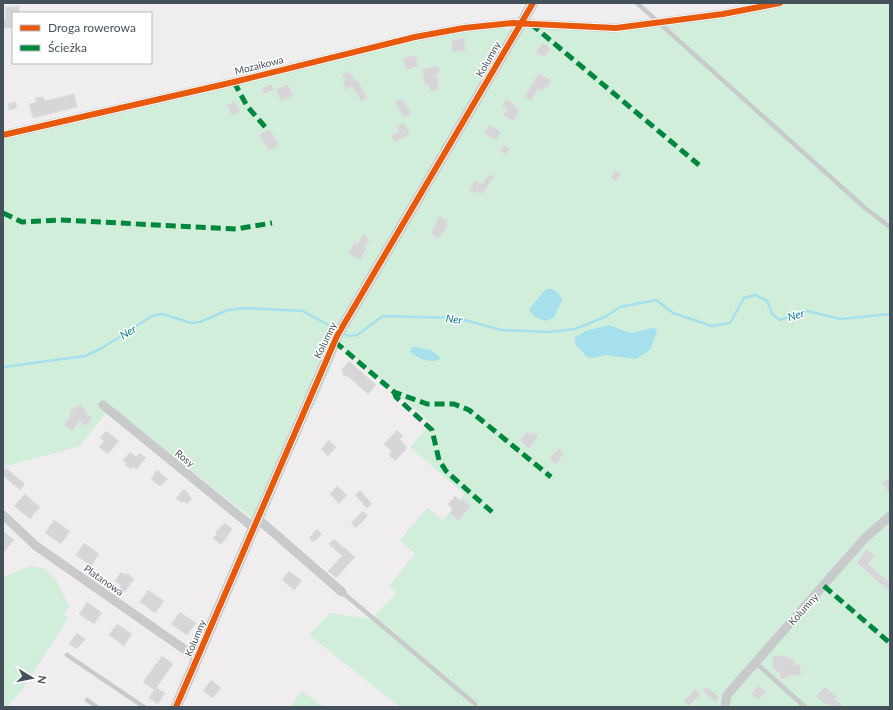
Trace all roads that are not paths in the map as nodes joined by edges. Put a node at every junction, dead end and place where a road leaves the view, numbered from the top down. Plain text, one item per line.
1 (533, 3) edge
2 (637, 3) edge
3 (780, 3) edge
4 (660, 23) junction
5 (521, 24) junction
6 (3, 135) edge
7 (890, 226) edge
8 (103, 405) dead end
9 (3, 515) edge
10 (890, 516) edge
11 (256, 523) junction
12 (342, 592) joint
13 (67, 655) dead end
14 (197, 658) junction
15 (756, 663) junction
16 (87, 700) dead end
17 (475, 704) dead end
18 (178, 706) edge
19 (97, 707) edge
20 (144, 707) edge
21 (725, 707) edge
22 (805, 707) edge

1 - 5 street, Kolumny
2 - 4 lane
3 - 4 street, Mozaikowa
4 - 5 street, Mozaikowa
4 - 7 lane
5 - 6 street, Mozaikowa
5 - 11 street, Kolumny
8 - 11 street, Rosy
9 - 14 street, Platanowa
10 - 15 street, Kolumny
11 - 12 street, Rosy
11 - 14 street, Kolumny
12 - 17 lane
13 - 20 lane
14 - 18 street, Kolumny
15 - 21 street, Kolumny
15 - 22 lane
16 - 19 lane

